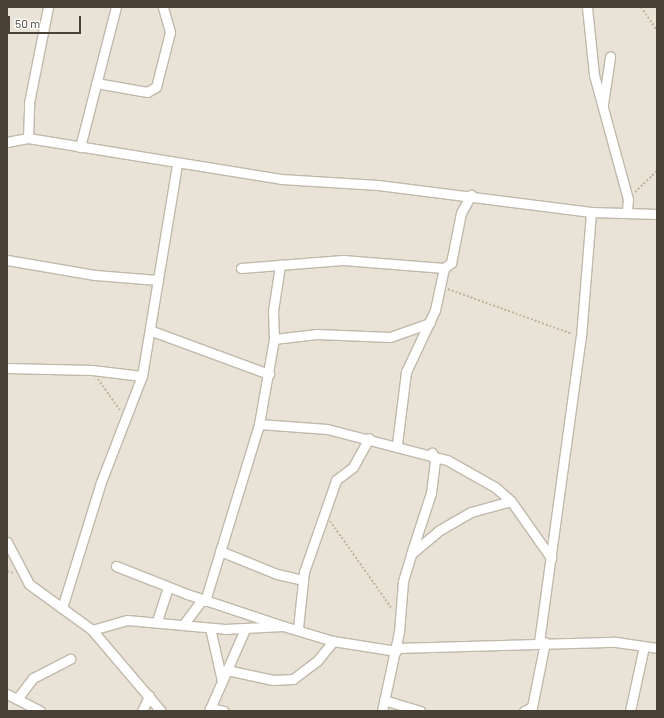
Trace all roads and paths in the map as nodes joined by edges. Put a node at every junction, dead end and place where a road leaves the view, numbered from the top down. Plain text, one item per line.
1 (48, 7) edge
2 (116, 7) edge
3 (163, 7) edge
4 (587, 7) edge
5 (641, 7) edge
6 (657, 31) edge
7 (610, 57) dead end
8 (96, 83) junction
9 (603, 115) junction
10 (28, 138) junction
11 (7, 142) edge
12 (80, 147) junction
13 (177, 165) junction
14 (657, 171) edge
15 (471, 195) junction
16 (628, 199) junction
17 (627, 211) junction
18 (591, 212) junction
19 (657, 214) edge
20 (7, 260) edge
21 (280, 265) junction
22 (241, 268) dead end
23 (444, 268) junction
24 (158, 280) junction
25 (441, 287) junction
26 (430, 323) junction
27 (152, 331) junction
28 (581, 337) junction
29 (274, 339) junction
30 (7, 368) edge
31 (92, 370) junction
32 (269, 374) junction
33 (142, 376) junction
34 (128, 418) junction
35 (259, 424) junction
36 (369, 438) junction
37 (397, 444) junction
38 (432, 454) junction
39 (511, 501) junction
40 (326, 513) junction
41 (7, 542) edge
42 (220, 551) junction
43 (412, 554) junction
44 (551, 558) junction
45 (116, 566) dead end
46 (302, 580) junction
47 (168, 588) junction
48 (204, 600) junction
49 (62, 608) junction
50 (400, 619) junction
51 (157, 621) junction
52 (182, 625) junction
53 (283, 626) junction
54 (210, 628) junction
55 (298, 628) junction
56 (245, 629) junction
57 (92, 630) junction
58 (333, 641) junction
59 (542, 642) junction
60 (644, 646) junction
61 (657, 648) edge
62 (396, 650) junction
63 (70, 660) dead end
64 (227, 670) junction
65 (222, 681) junction
66 (7, 694) edge
67 (149, 696) junction
68 (17, 699) junction
69 (384, 700) junction
70 (210, 710) edge
71 (40, 711) edge
72 (142, 711) edge
73 (161, 711) edge
74 (224, 711) edge
75 (382, 711) edge
76 (420, 711) edge
77 (524, 711) edge
78 (630, 711) edge

1 - 10 street
2 - 8 street
3 - 8 street
4 - 9 street
5 - 6 path
7 - 9 street
8 - 12 street
9 - 16 street
10 - 11 street
10 - 12 street
12 - 13 street
13 - 15 street
13 - 24 street
14 - 16 path
15 - 18 street
15 - 23 street
16 - 17 street
17 - 18 street
17 - 19 street
18 - 28 street
20 - 24 street
21 - 22 street
21 - 23 street
21 - 29 street
23 - 25 street
24 - 27 street
25 - 26 street
25 - 28 path
26 - 29 street
26 - 37 street
27 - 32 street
27 - 33 street
28 - 44 street
29 - 32 street
30 - 31 street
31 - 33 street
31 - 34 path
32 - 35 street
33 - 34 street
34 - 49 street
35 - 36 street
35 - 42 street
36 - 37 street
36 - 40 street
37 - 38 street
38 - 39 street
38 - 43 street
39 - 43 street
39 - 44 street
40 - 46 street
40 - 50 path
41 - 49 street
42 - 46 street
42 - 48 street
43 - 50 street
44 - 59 street
45 - 47 street
46 - 55 street
47 - 48 street
47 - 51 street
48 - 52 street
48 - 53 street
49 - 57 street
50 - 62 street
51 - 52 street
51 - 57 street
52 - 54 street
53 - 55 street
53 - 56 street
54 - 56 street
54 - 65 street
55 - 58 street
56 - 64 street
57 - 67 street
58 - 62 street
58 - 64 street
59 - 60 street
59 - 62 street
59 - 77 street
60 - 61 street
60 - 78 street
62 - 69 street
63 - 68 street
64 - 65 street
65 - 70 street
66 - 68 street
67 - 72 street
67 - 73 street
68 - 71 street
69 - 75 street
69 - 76 street
70 - 74 street

